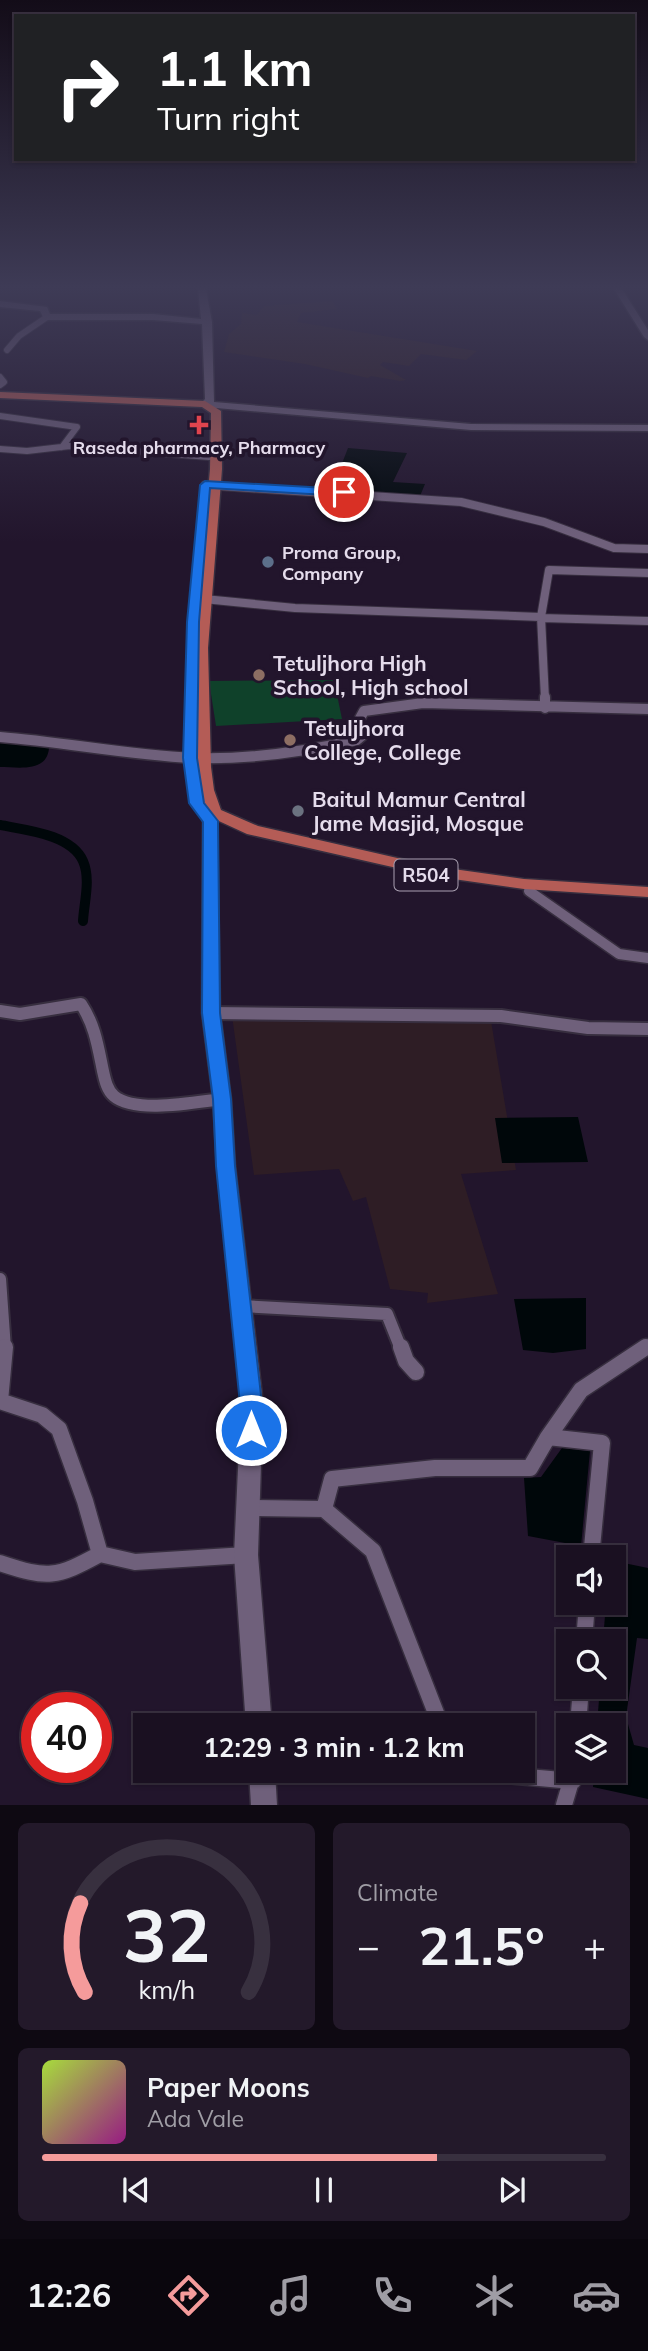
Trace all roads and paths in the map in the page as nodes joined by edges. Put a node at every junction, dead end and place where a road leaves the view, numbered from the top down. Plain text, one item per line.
1 (209, 373) edge
2 (0, 377) edge
3 (0, 385) edge
4 (0, 396) edge
5 (208, 405) junction
6 (0, 416) edge
7 (648, 428) edge
8 (62, 447) junction
9 (0, 449) edge
10 (209, 457) junction
11 (210, 485) junction
12 (648, 549) edge
13 (648, 573) edge
14 (199, 598) junction
15 (541, 617) junction
16 (648, 621) edge
17 (545, 708) junction
18 (648, 709) edge
19 (0, 737) edge
20 (195, 758) junction
21 (212, 817) junction
22 (530, 891) junction
23 (648, 892) edge
24 (648, 899) edge
25 (648, 958) edge
26 (0, 1011) edge
27 (211, 1013) junction
28 (648, 1029) edge
29 (222, 1099) junction
30 (0, 1279) edge
31 (241, 1306) junction
32 (648, 1346) edge
33 (416, 1372) dead end
34 (0, 1401) edge
35 (548, 1437) junction
36 (248, 1508) junction
37 (324, 1509) junction
38 (593, 1545) edge
39 (100, 1554) junction
40 (246, 1555) junction
41 (0, 1563) edge
42 (258, 1713) edge
43 (436, 1713) edge
44 (535, 1774) edge
45 (556, 1775) edge
46 (263, 1783) edge
47 (572, 1783) edge
48 (264, 1805) edge
49 (564, 1805) edge

1 - 5 street
2 - 3 street
4 - 5 main road
5 - 7 street
5 - 10 main road
5 - 11 main road
6 - 8 street
8 - 9 street
8 - 10 street
10 - 11 main road
11 - 12 street
11 - 14 main road
13 - 15 street
14 - 15 street
14 - 20 main road
15 - 16 street
15 - 17 street
17 - 18 street
17 - 20 street
19 - 20 street
20 - 21 main road
21 - 22 main road, R504
21 - 23 main road, R504
21 - 27 street
22 - 24 main road, R504
22 - 25 street
26 - 29 street
27 - 28 street
27 - 29 street
29 - 31 street
30 - 34 street
31 - 33 street
31 - 36 street
32 - 35 street
34 - 39 street
35 - 37 street
35 - 38 street
36 - 37 street
36 - 40 street
37 - 43 street
39 - 40 street
39 - 41 street
40 - 42 street
44 - 45 street
46 - 48 street
47 - 49 street

